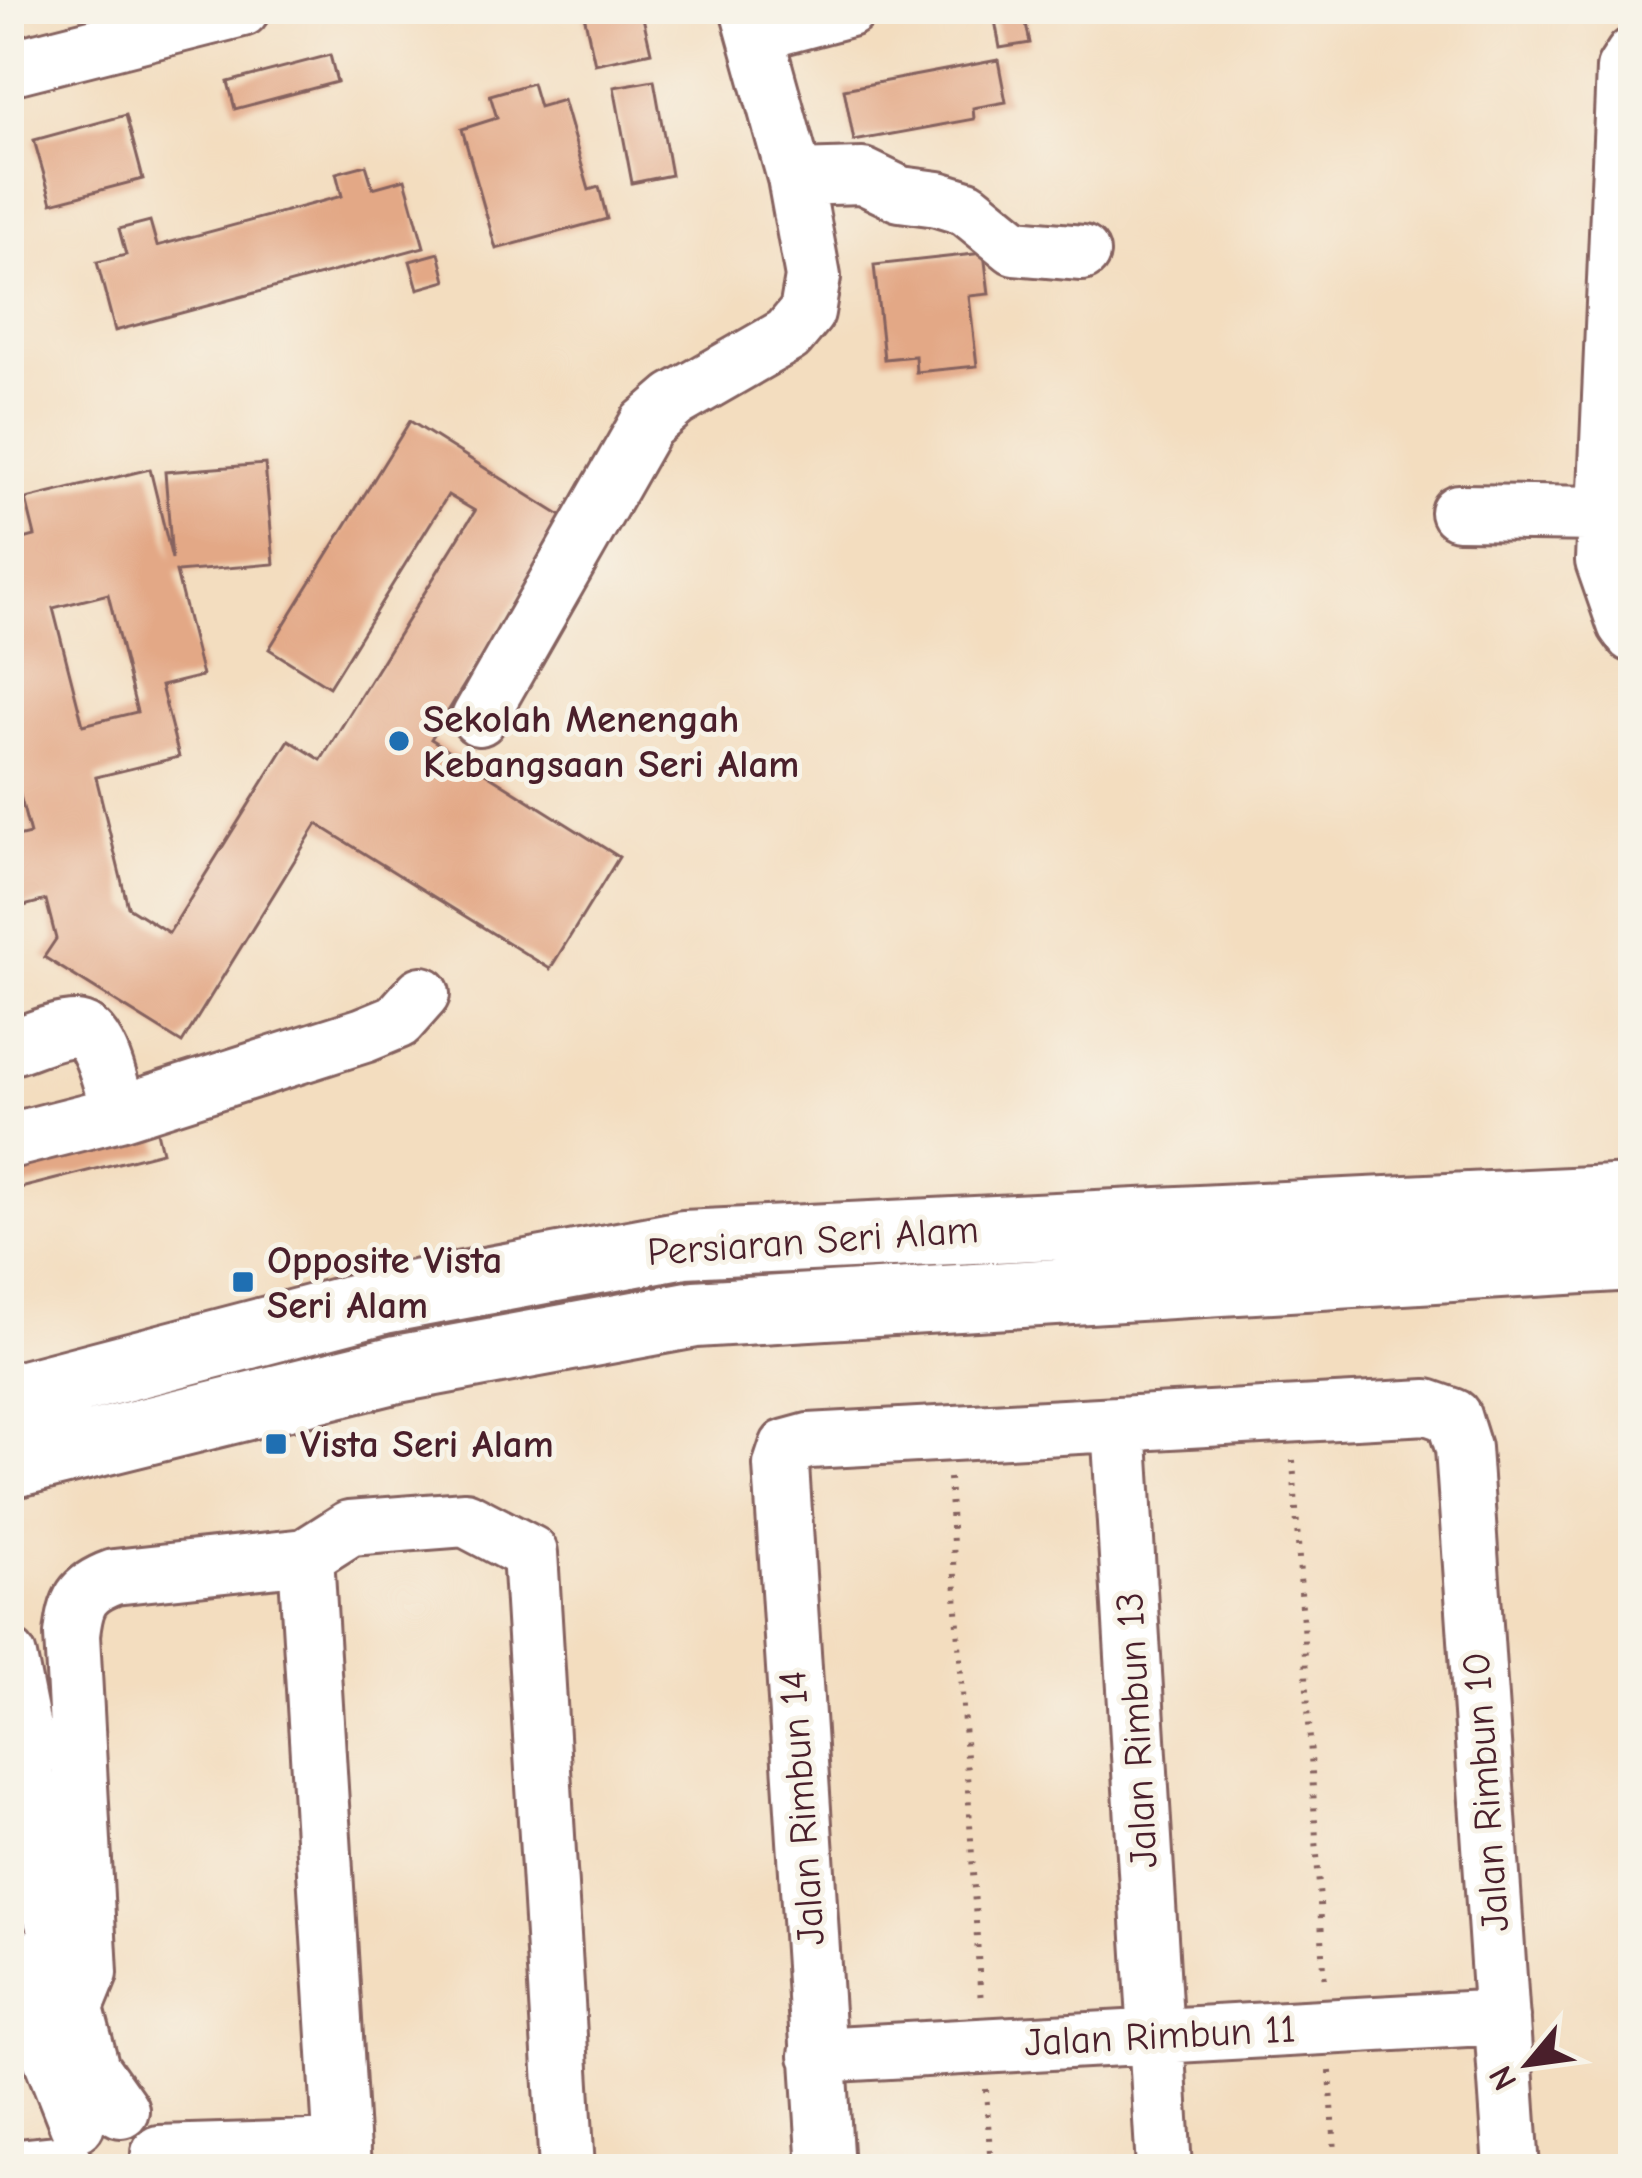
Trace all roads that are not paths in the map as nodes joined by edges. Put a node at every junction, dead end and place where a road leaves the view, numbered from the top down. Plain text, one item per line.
1 (242, 9) edge
2 (849, 9) edge
3 (752, 22) edge
4 (1633, 55) edge
5 (9, 68) edge
6 (795, 178) junction
7 (1082, 253) dead end
8 (1458, 512) dead end
9 (1605, 514) junction
10 (1633, 635) edge
11 (479, 718) dead end
12 (422, 994) dead end
13 (9, 1048) edge
14 (119, 1113) junction
15 (9, 1141) edge
16 (1633, 1198) edge
17 (1633, 1257) edge
18 (9, 1366) edge
19 (89, 1377) junction
20 (9, 1398) edge
21 (1119, 1424) junction
22 (9, 1465) edge
23 (306, 1556) junction
24 (9, 1657) edge
25 (9, 1952) edge
26 (77, 2005) junction
27 (1502, 2017) junction
28 (1156, 2036) junction
29 (818, 2055) junction
30 (83, 2141) edge
31 (342, 2158) edge
32 (183, 2161) edge
33 (9, 2168) edge
34 (567, 2169) edge
35 (826, 2169) edge
36 (1164, 2169) edge
37 (1512, 2169) edge

1 - 5 street
2 - 3 street
3 - 6 street
4 - 9 street
6 - 7 street
6 - 11 street
8 - 9 street
9 - 10 street
12 - 14 street
13 - 14 street
14 - 15 street
16 - 19 main road, Persiaran Seri Alam
17 - 22 main road, Persiaran Seri Alam
18 - 19 main road
19 - 20 main road, Persiaran Seri Alam
21 - 27 street, Jalan Rimbun 10
21 - 28 street, Jalan Rimbun 13
21 - 29 street, Jalan Rimbun 14
23 - 26 street
23 - 31 street
23 - 34 street
24 - 26 street
25 - 30 street
26 - 30 street
27 - 28 street, Jalan Rimbun 11
27 - 37 street, Jalan Rimbun 10
28 - 29 street, Jalan Rimbun 11
28 - 36 street, Jalan Rimbun 13
29 - 35 street, Jalan Rimbun 14
30 - 32 street
30 - 33 street
31 - 32 street

